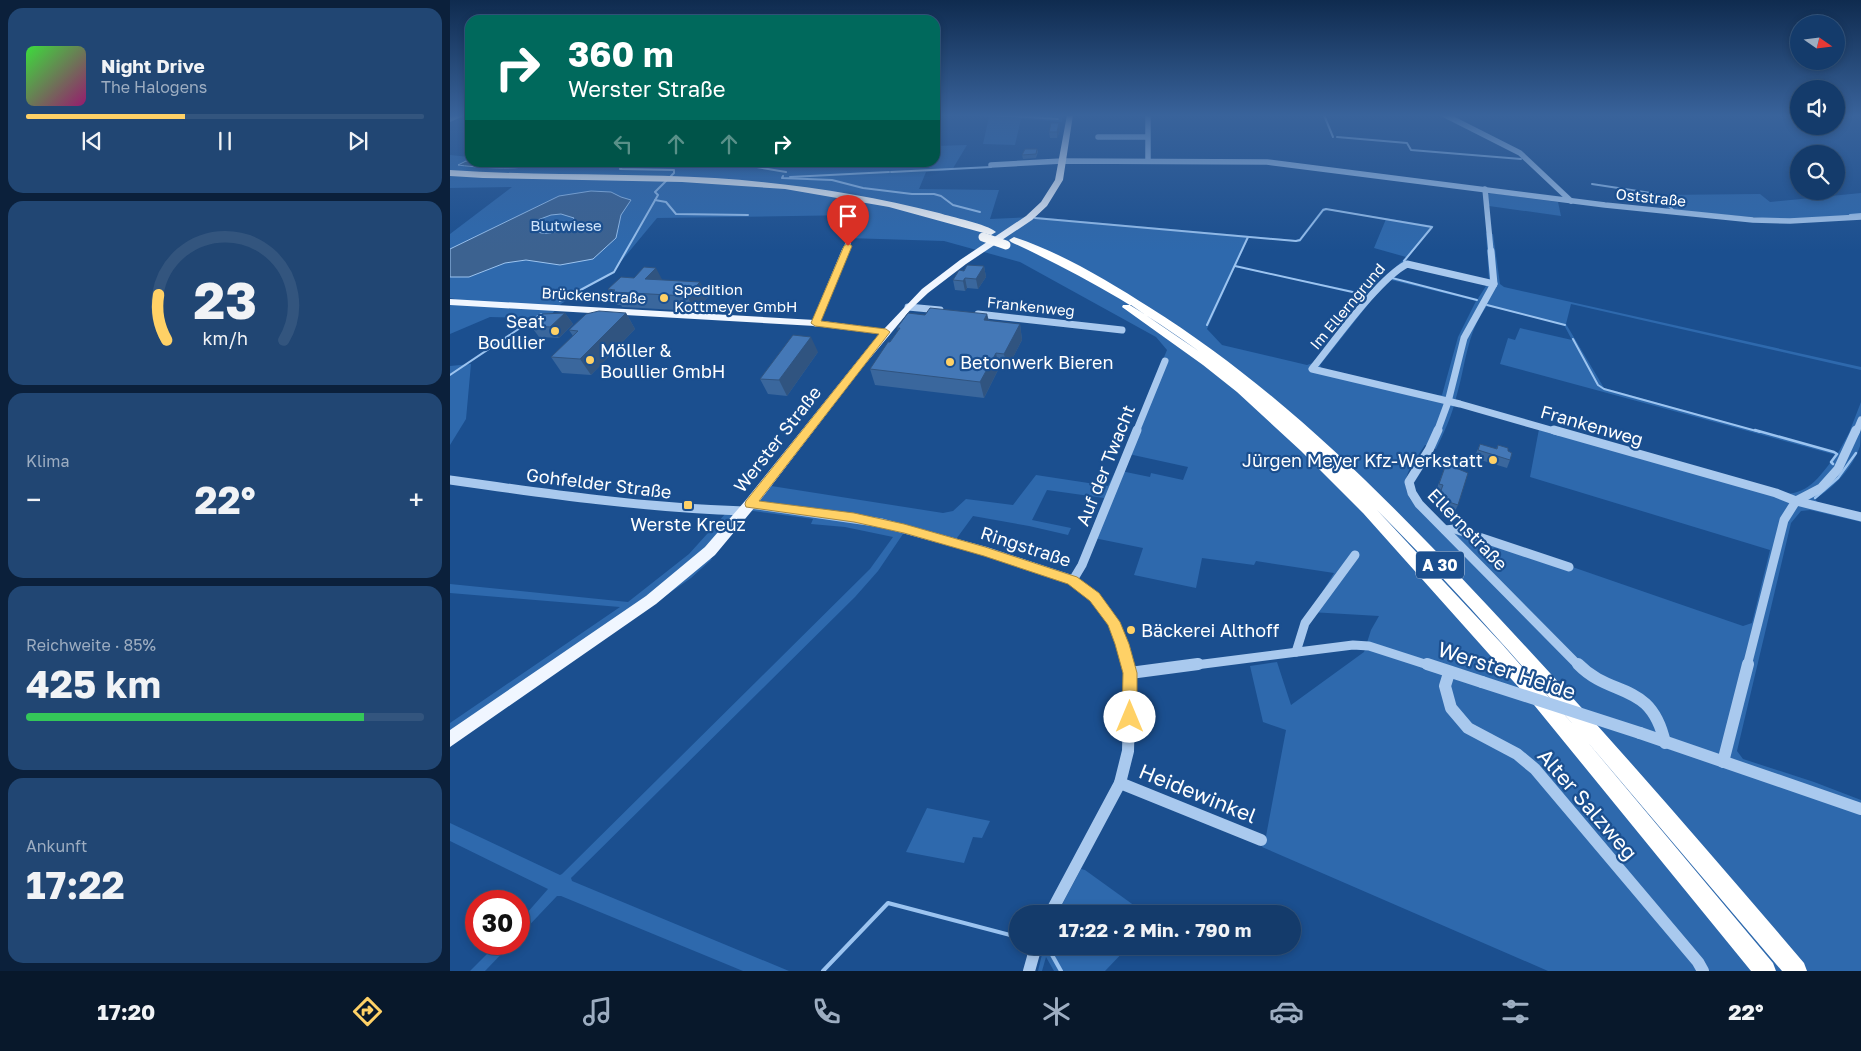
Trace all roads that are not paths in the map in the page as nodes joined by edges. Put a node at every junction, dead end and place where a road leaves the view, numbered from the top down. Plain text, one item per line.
1 (1528, 160) edge
2 (1062, 161) junction
3 (1148, 161) joint
4 (991, 165) dead end
5 (450, 173) edge
6 (450, 178) edge
7 (658, 181) junction
8 (1485, 190) junction
9 (1570, 201) junction
10 (1861, 217) edge
11 (1010, 243) junction
12 (848, 244) dead end
13 (1494, 284) junction
14 (450, 302) edge
15 (908, 307) junction
16 (948, 311) edge
17 (967, 313) edge
18 (815, 323) junction
19 (1122, 330) dead end
20 (886, 332) junction
21 (1165, 362) dead end
22 (1312, 369) joint
23 (1448, 402) junction
24 (1861, 420) edge
25 (450, 480) edge
26 (1796, 501) junction
27 (747, 507) junction
28 (1861, 516) edge
29 (1445, 530) junction
30 (1356, 556) dead end
31 (1569, 567) dead end
32 (1073, 580) junction
33 (1296, 652) junction
34 (1448, 672) junction
35 (1130, 673) junction
36 (450, 739) edge
37 (1665, 743) junction
38 (1723, 762) junction
39 (1120, 782) junction
40 (1861, 809) edge
41 (1261, 840) dead end
42 (1055, 905) edge
43 (1033, 955) edge
44 (1029, 971) edge
45 (1703, 971) edge
46 (1765, 971) edge
47 (1796, 971) edge

1 - 9 street
2 - 3 street, Oststraße
2 - 4 street, Oststraße
2 - 15 main road, Werster Straße
3 - 8 street, Oststraße
5 - 7 highway, A 30
6 - 7 highway, A 30
7 - 11 highway, A 30, bridge
8 - 9 street, Oststraße
8 - 13 street
9 - 10 street, Oststraße
11 - 46 highway, A 30
11 - 47 highway, A 30
12 - 18 street
13 - 22 street, Im Ellerngrund
13 - 23 street, Ellernstraße
14 - 18 main road, Brückenstraße
15 - 16 street
15 - 20 main road, Werster Straße
17 - 19 street, Frankenweg
18 - 20 main road, Brückenstraße
20 - 27 main road, Werster Straße
21 - 32 street, Auf der Twacht
22 - 23 street, Frankenweg
23 - 26 street, Frankenweg
23 - 29 street, Ellernstraße
24 - 26 street
25 - 27 street, Gohfelder Straße
26 - 28 street, Frankenweg
26 - 38 street
27 - 32 street, Ringstraße
27 - 36 main road, Werster Straße
29 - 31 street
29 - 37 street, Ellernstraße
30 - 33 street
32 - 35 street, Ringstraße
33 - 34 street, Werster Heide
33 - 35 street, Werster Heide
34 - 37 street, Werster Heide, bridge
34 - 45 street, Alter Salzweg
35 - 39 street, Ringstraße
37 - 38 street, Werster Heide
38 - 40 street, Werster Heide
39 - 41 street, Heidewinkel
39 - 42 street, Ringstraße
43 - 44 street

